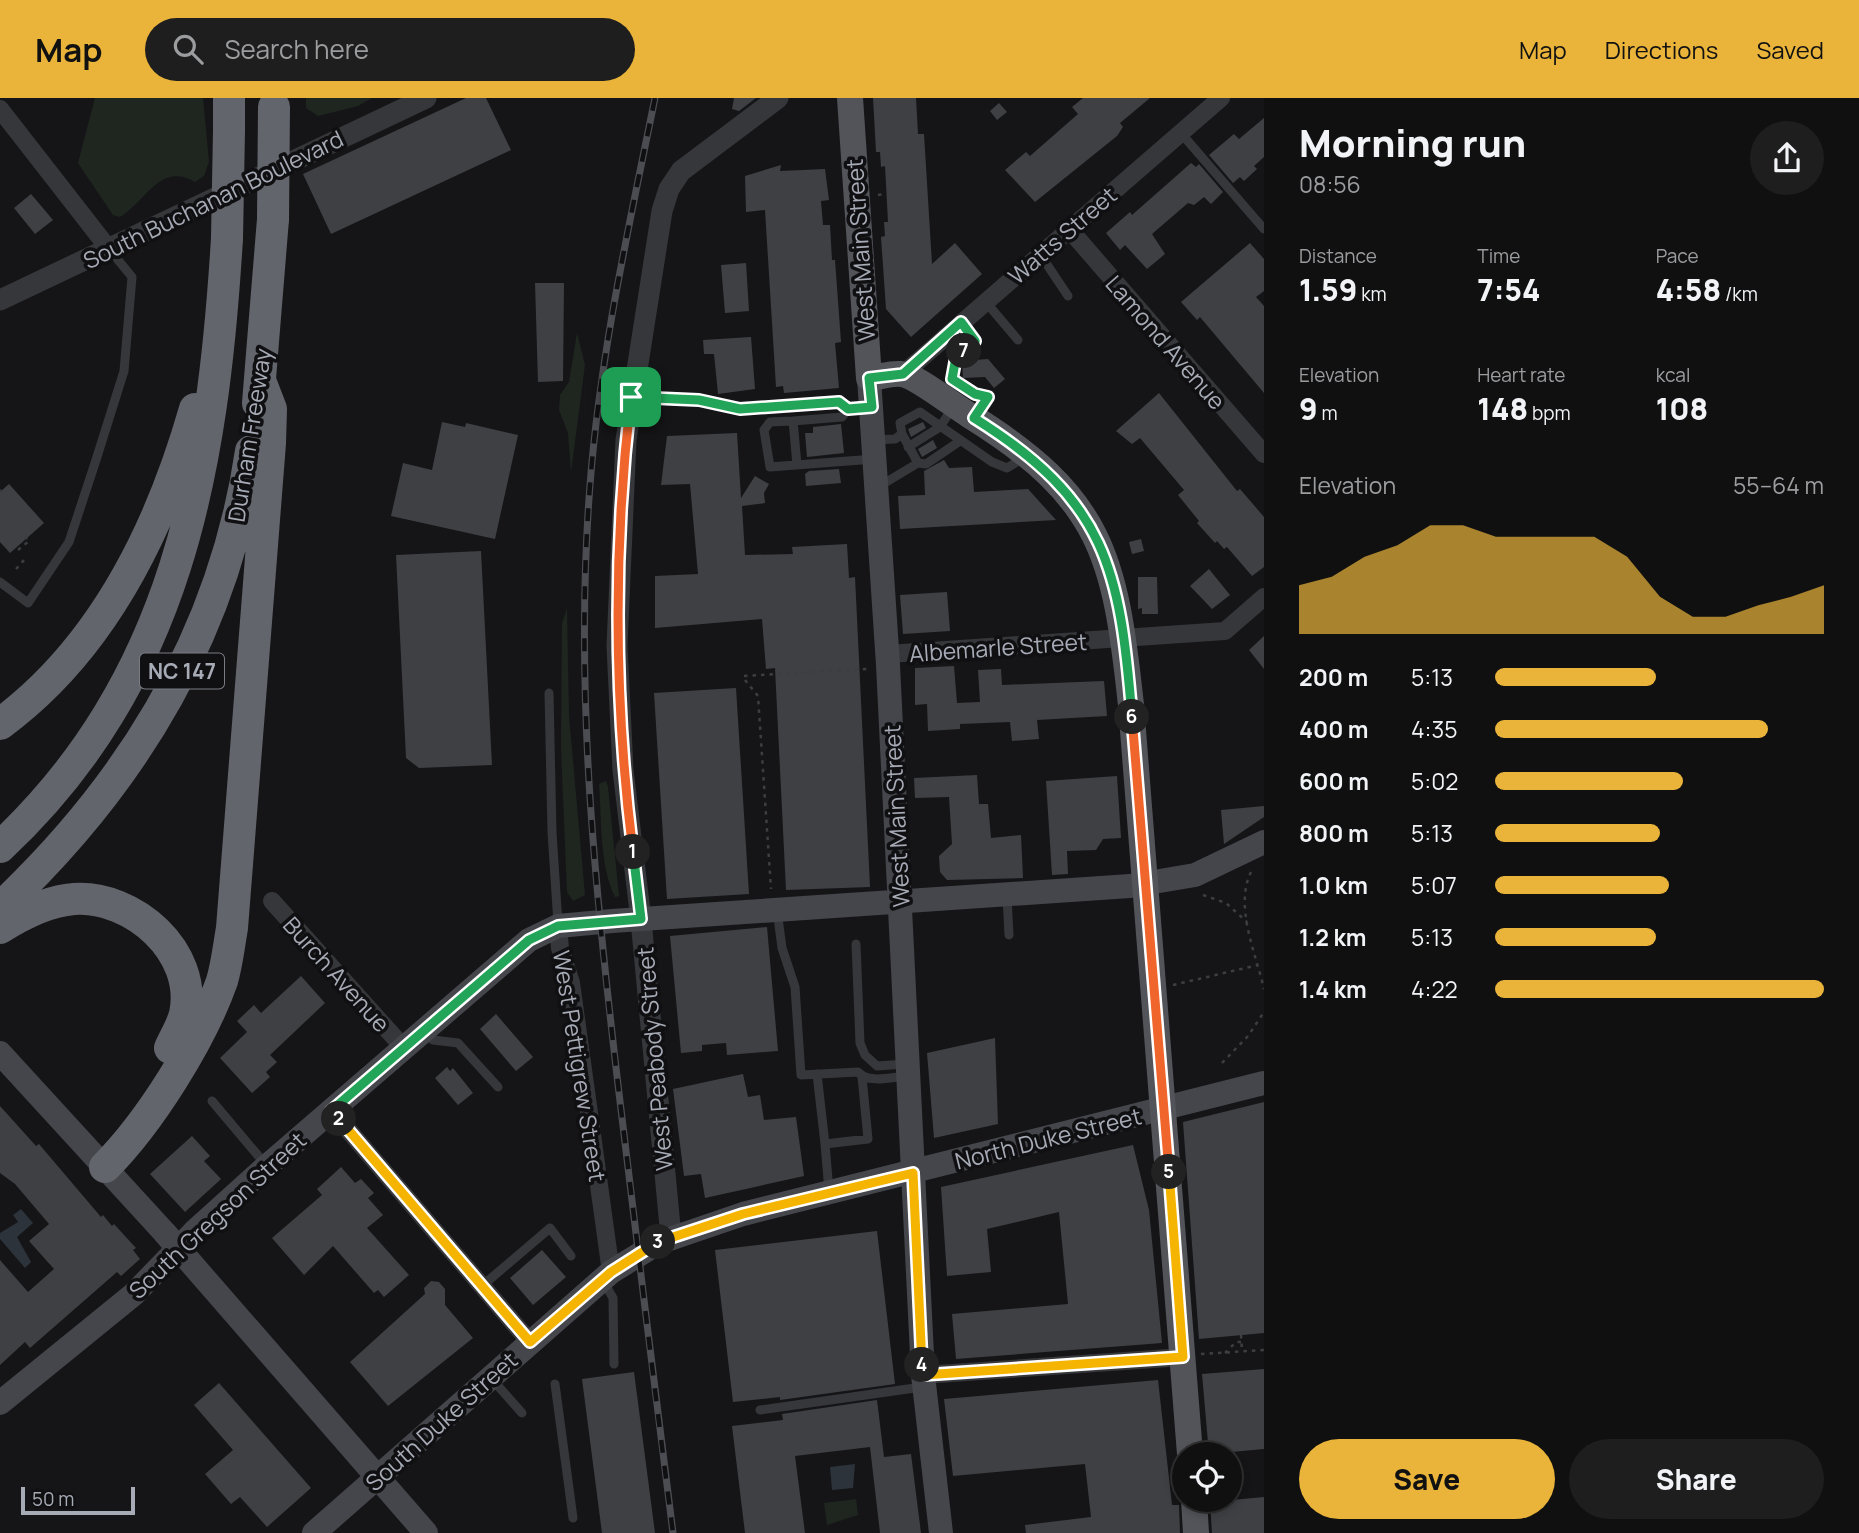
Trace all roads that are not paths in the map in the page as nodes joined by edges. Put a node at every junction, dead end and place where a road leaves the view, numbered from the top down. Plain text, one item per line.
1 (229, 98) edge
2 (426, 98) edge
3 (778, 98) edge
4 (849, 98) edge
5 (1221, 98) edge
6 (274, 102) edge
7 (0, 109) edge
8 (1180, 132) junction
9 (1069, 229) junction
10 (1264, 229) edge
11 (109, 249) junction
12 (1040, 254) junction
13 (1068, 296) dead end
14 (0, 300) edge
15 (985, 302) junction
16 (961, 322) junction
17 (221, 324) junction
18 (1018, 340) dead end
19 (903, 374) junction
20 (869, 378) junction
21 (261, 383) junction
22 (631, 397) junction
23 (860, 408) junction
24 (956, 417) junction
25 (793, 421) junction
26 (902, 434) junction
27 (960, 441) junction
28 (908, 447) junction
29 (874, 450) junction
30 (1028, 454) junction
31 (1264, 454) edge
32 (918, 463) junction
33 (797, 465) junction
34 (877, 488) junction
35 (0, 582) edge
36 (1264, 597) edge
37 (1124, 638) junction
38 (888, 654) junction
39 (550, 693) dead end
40 (0, 724) edge
41 (1264, 842) edge
42 (0, 847) edge
43 (1145, 884) junction
44 (1007, 895) junction
45 (272, 901) dead end
46 (900, 902) junction
47 (774, 904) junction
48 (0, 908) edge
49 (641, 919) junction
50 (558, 926) junction
51 (0, 928) edge
52 (1009, 935) dead end
53 (856, 944) dead end
54 (423, 1029) junction
55 (402, 1047) junction
56 (0, 1053) edge
57 (908, 1070) junction
58 (817, 1074) junction
59 (862, 1077) junction
60 (1264, 1083) edge
61 (498, 1087) dead end
62 (212, 1101) dead end
63 (1164, 1109) junction
64 (331, 1111) junction
65 (825, 1144) junction
66 (98, 1159) junction
67 (267, 1166) junction
68 (913, 1173) junction
69 (830, 1193) junction
70 (671, 1237) junction
71 (179, 1250) junction
72 (571, 1256) dead end
73 (606, 1275) junction
74 (482, 1286) junction
75 (530, 1342) junction
76 (1190, 1356) junction
77 (614, 1364) dead end
78 (490, 1377) junction
79 (923, 1381) junction
80 (555, 1384) dead end
81 (0, 1403) edge
82 (760, 1410) dead end
83 (522, 1413) dead end
84 (1190, 1442) edge
85 (378, 1477) junction
86 (1195, 1512) edge
87 (573, 1518) dead end
88 (314, 1533) edge
89 (426, 1533) edge
90 (941, 1533) edge
91 (1196, 1533) edge

1 - 17 highway, Durham Freeway / NC 147, bridge
2 - 11 street, South Buchanan Boulevard
3 - 22 street, West Peabody Street
4 - 20 main road, West Main Street
5 - 8 street, Watts Street
6 - 21 highway, Durham Freeway / NC 147, bridge
7 - 11 street
8 - 9 street, Watts Street
8 - 10 lane
9 - 12 street, Watts Street
9 - 31 street, Lamond Avenue
11 - 14 street, South Buchanan Boulevard
11 - 35 lane
12 - 13 lane
12 - 15 street, Watts Street
15 - 16 street, Watts Street
15 - 18 lane
16 - 19 street, Watts Street
16 - 24 lane
17 - 40 highway
17 - 42 highway, Durham Freeway / NC 147
19 - 20 main road
19 - 24 main road
20 - 23 main road, West Main Street
21 - 48 highway, Durham Freeway / NC 147
21 - 66 highway
22 - 23 lane
22 - 49 street, West Peabody Street
23 - 25 lane
23 - 29 main road, West Main Street
24 - 26 lane
24 - 27 lane
24 - 28 lane
24 - 30 main road
25 - 33 lane
25 - 33 lane
26 - 28 lane
26 - 29 lane
27 - 30 lane
27 - 32 lane
28 - 32 lane
29 - 33 lane
29 - 34 main road, West Main Street
30 - 37 main road
32 - 34 lane
34 - 38 main road, West Main Street
36 - 37 street, Albemarle Street
37 - 38 street, Albemarle Street
37 - 43 main road
38 - 46 main road, West Main Street
39 - 50 lane, West Pettigrew Street
41 - 43 main road, South Gregson Street
43 - 44 main road, South Gregson Street
43 - 63 main road
44 - 46 main road, South Gregson Street
44 - 52 lane
45 - 55 street, Burch Avenue
46 - 47 main road, South Gregson Street
46 - 57 main road, West Main Street
47 - 49 main road, South Gregson Street
47 - 58 lane
49 - 50 main road, South Gregson Street
49 - 70 street, West Peabody Street
50 - 54 main road, South Gregson Street
50 - 73 street, West Pettigrew Street
51 - 66 highway
53 - 57 lane
54 - 55 main road, South Gregson Street
54 - 61 lane
55 - 64 main road, South Gregson Street
56 - 66 main road
57 - 59 lane
57 - 68 main road, West Main Street
58 - 59 lane
58 - 65 lane
59 - 65 lane
60 - 63 main road, North Duke Street
62 - 67 lane
63 - 68 main road, North Duke Street
63 - 76 main road
64 - 67 main road, South Gregson Street
64 - 74 street
65 - 69 lane
66 - 71 main road
67 - 71 main road, South Gregson Street
68 - 69 main road, South Duke Street
68 - 79 main road, West Main Street
69 - 70 main road, South Duke Street
70 - 73 main road, South Duke Street
71 - 81 main road, South Gregson Street
71 - 85 main road
72 - 74 lane
73 - 75 main road, South Duke Street
73 - 77 lane
74 - 75 street
75 - 78 main road, South Duke Street
76 - 79 street
76 - 84 main road
78 - 83 lane
78 - 85 main road, South Duke Street
79 - 82 lane
79 - 90 main road, West Main Street
80 - 87 lane
85 - 88 main road, South Duke Street
85 - 89 main road
86 - 91 main road

